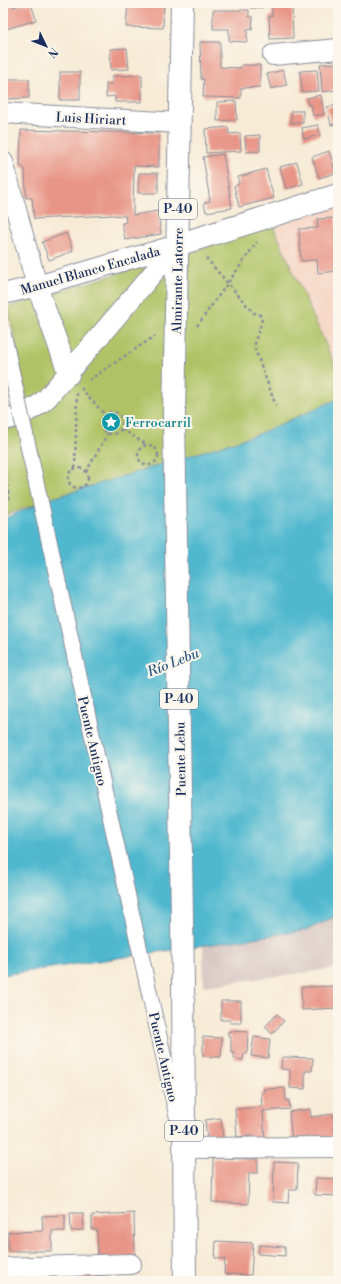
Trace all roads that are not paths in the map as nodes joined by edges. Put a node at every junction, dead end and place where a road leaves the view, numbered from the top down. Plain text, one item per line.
1 (182, 3) edge
2 (338, 50) edge
3 (273, 56) dead end
4 (3, 113) edge
5 (180, 123) junction
6 (3, 162) edge
7 (338, 195) edge
8 (185, 243) junction
9 (37, 286) junction
10 (3, 294) edge
11 (3, 333) edge
12 (73, 379) junction
13 (174, 416) joint
14 (7, 419) edge
15 (338, 1147) edge
16 (184, 1148) junction
17 (131, 1264) dead end
18 (3, 1268) edge
19 (34, 1274) edge
20 (185, 1281) edge

1 - 5 main road, Almirante Latorre / P-40
2 - 3 street
4 - 5 street, Luis Hiriart
5 - 8 main road, Almirante Latorre / P-40
6 - 9 street
7 - 8 main road, Manuel Blanco Encalada
8 - 9 street, Manuel Blanco Encalada
8 - 12 street
8 - 13 main road, Almirante Latorre / P-40
9 - 10 street, Manuel Blanco Encalada
9 - 12 street
11 - 16 street, Puente Antiguo, bridge
12 - 14 street
13 - 16 main road, Puente Lebu / P-40
15 - 16 street
16 - 20 main road, P-40
17 - 19 street
18 - 19 street

